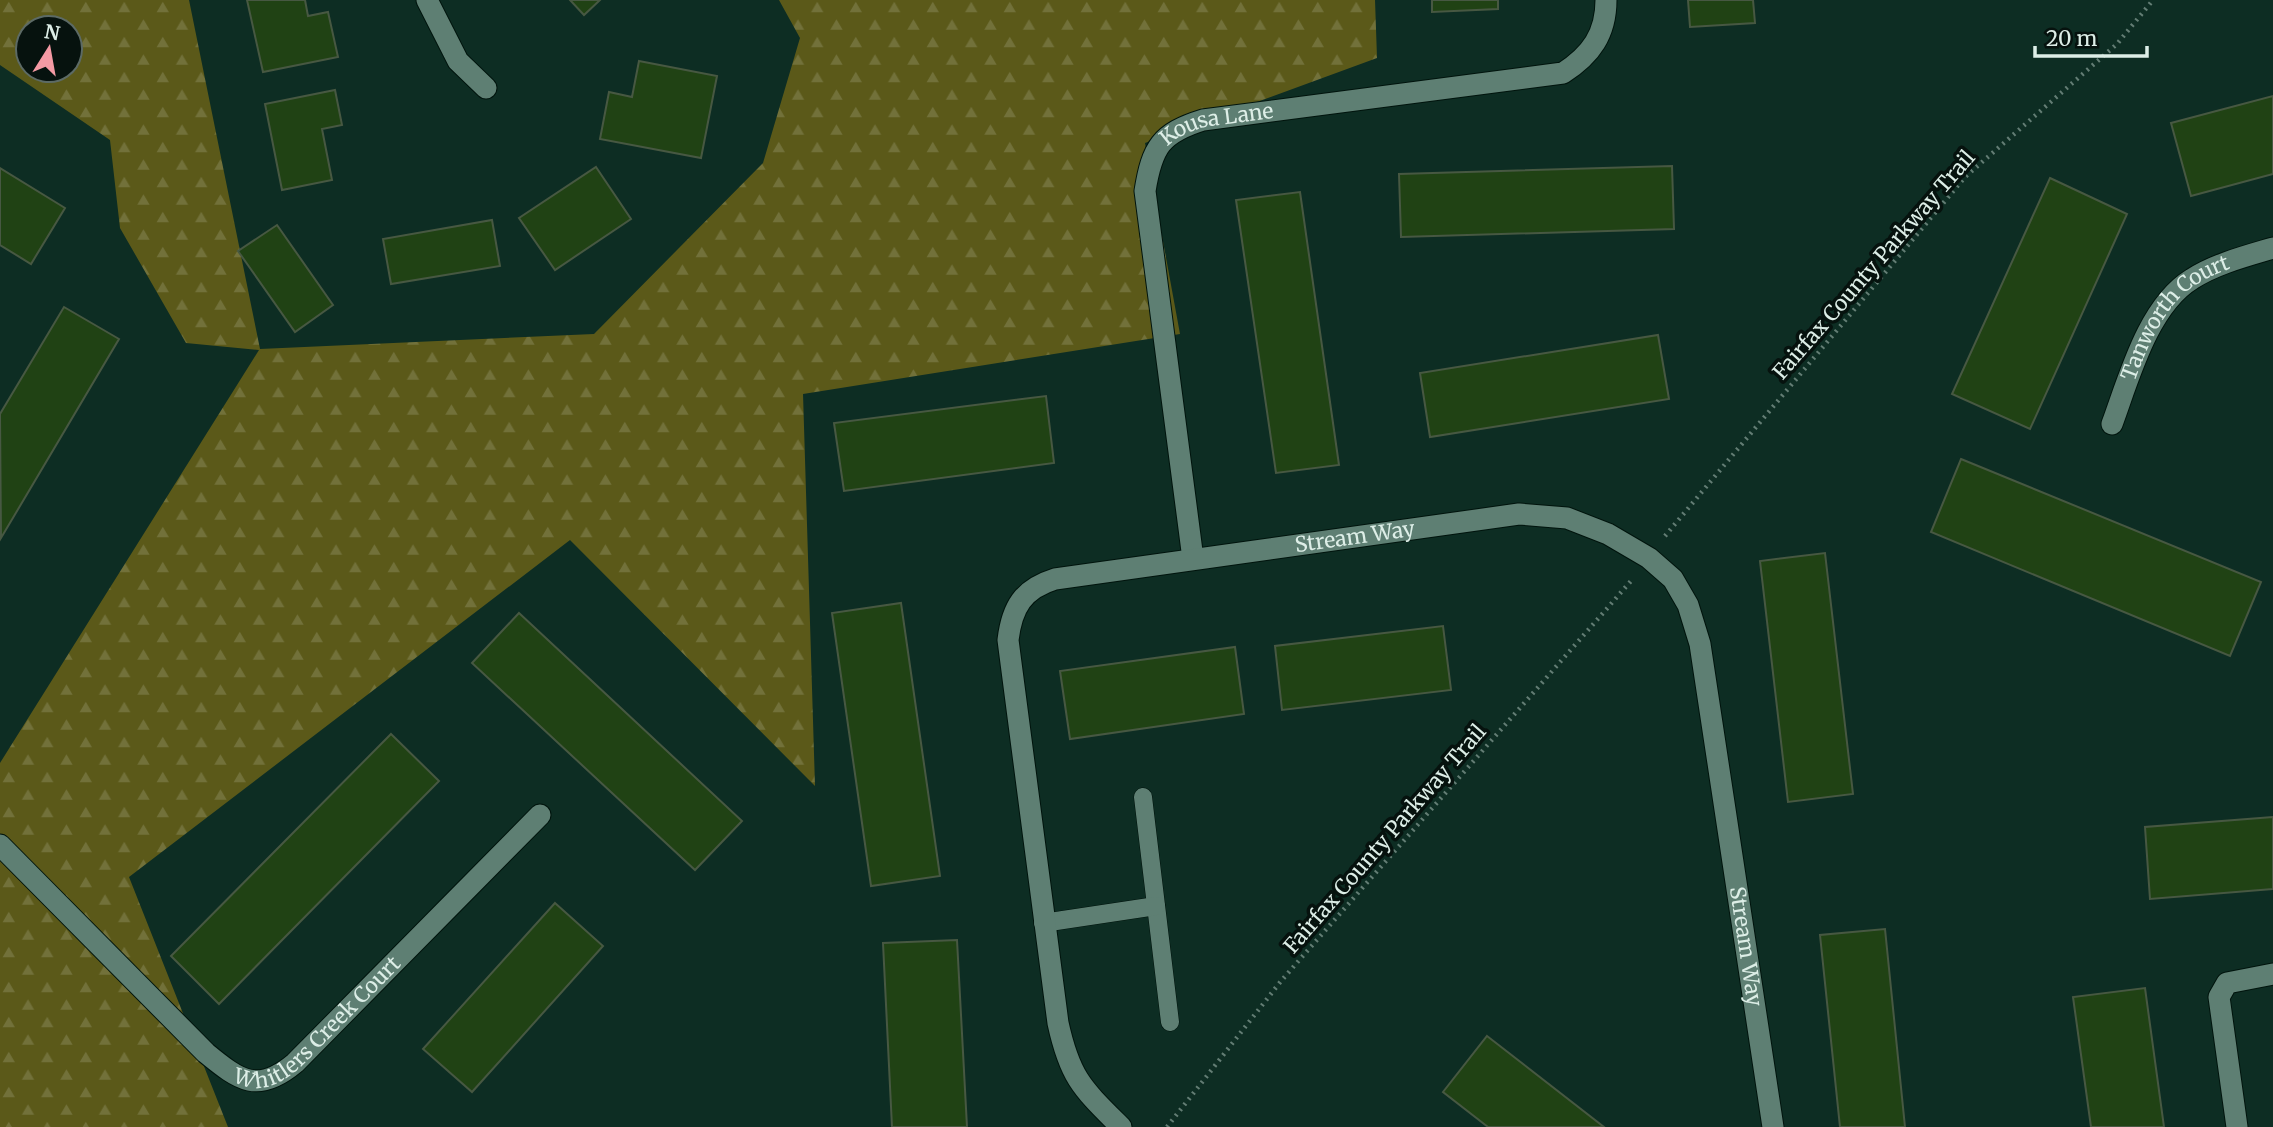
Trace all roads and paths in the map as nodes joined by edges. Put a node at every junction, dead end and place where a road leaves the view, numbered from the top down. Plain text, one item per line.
1 (427, 0) edge
2 (1606, 0) edge
3 (2153, 0) edge
4 (486, 88) dead end
5 (2273, 248) edge
6 (2112, 424) dead end
7 (1665, 537) dead end
8 (1193, 559) junction
9 (1634, 578) dead end
10 (1143, 797) dead end
11 (540, 815) dead end
12 (0, 845) edge
13 (1156, 906) junction
14 (1043, 923) junction
15 (2273, 974) edge
16 (1170, 1022) dead end
17 (1121, 1127) edge
18 (1167, 1127) edge
19 (1773, 1127) edge
20 (2237, 1127) edge

1 - 4 street
2 - 8 street, Kousa Lane
3 - 7 path, Fairfax County Parkway Trail
5 - 6 street, Tanworth Court
8 - 14 street, Stream Way
8 - 19 street, Stream Way
9 - 18 path, Fairfax County Parkway Trail
10 - 13 lane
11 - 12 street, Whitlers Creek Court
13 - 14 lane
13 - 16 lane
14 - 17 street, Stream Way
15 - 20 street

